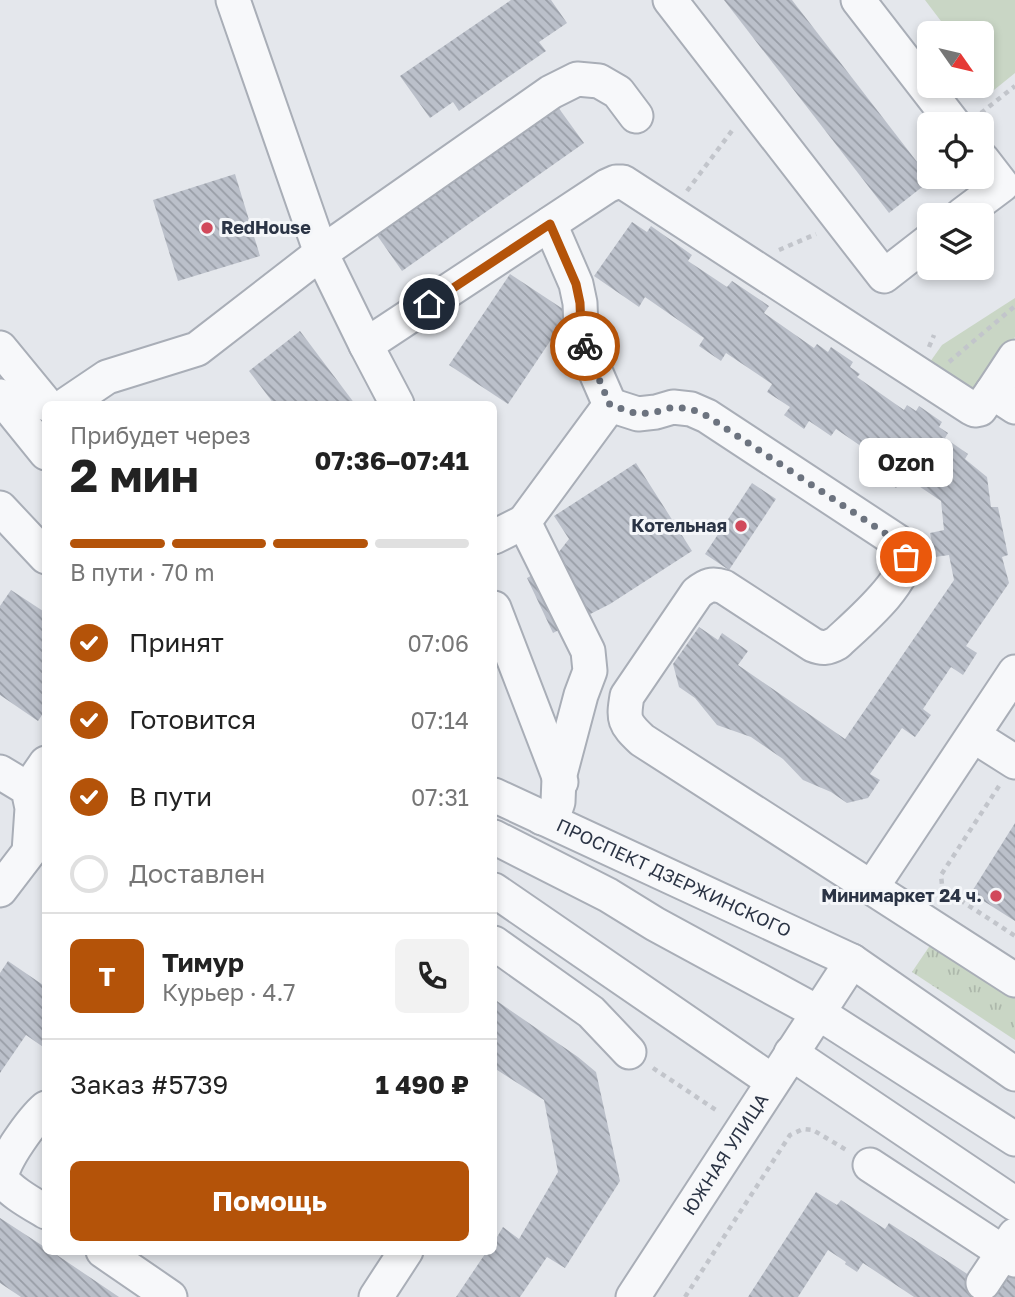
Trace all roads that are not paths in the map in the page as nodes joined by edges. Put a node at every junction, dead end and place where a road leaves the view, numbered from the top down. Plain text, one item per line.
1 (233, 0) edge
2 (670, 0) edge
3 (858, 0) edge
4 (958, 112) edge
5 (636, 116) dead end
6 (994, 175) edge
7 (978, 203) edge
8 (550, 224) junction
9 (917, 250) edge
10 (321, 253) junction
11 (366, 345) junction
12 (0, 348) edge
13 (1015, 356) edge
14 (0, 396) edge
15 (1004, 399) edge
16 (44, 401) edge
17 (71, 401) edge
18 (395, 401) edge
19 (610, 405) junction
20 (42, 448) edge
21 (0, 508) edge
22 (524, 522) junction
23 (497, 536) edge
24 (42, 552) edge
25 (497, 616) edge
26 (1015, 672) edge
27 (974, 736) junction
28 (0, 772) edge
29 (1008, 773) edge
30 (37, 776) edge
31 (559, 778) junction
32 (497, 796) edge
33 (542, 818) junction
34 (584, 838) junction
35 (497, 839) edge
36 (37, 857) edge
37 (872, 887) junction
38 (0, 890) edge
39 (497, 892) edge
40 (497, 945) edge
41 (852, 961) junction
42 (1015, 980) edge
43 (817, 1012) junction
44 (629, 1052) road end
45 (791, 1053) junction
46 (1015, 1074) edge
47 (772, 1081) junction
48 (42, 1112) edge
49 (1015, 1139) edge
50 (870, 1165) road end
51 (1015, 1203) edge
52 (42, 1209) edge
53 (1011, 1249) edge
54 (109, 1255) edge
55 (403, 1255) edge
56 (983, 1283) dead end
57 (170, 1297) edge
58 (376, 1297) edge
59 (633, 1297) edge

1 - 10 street
2 - 9 street
3 - 4 street
5 - 10 street
6 - 7 street
8 - 11 street
8 - 15 street
8 - 19 street
10 - 11 street
10 - 17 street
11 - 18 street
12 - 16 street
13 - 15 street
14 - 20 street
19 - 22 street
19 - 37 street
21 - 24 street
22 - 23 street
22 - 31 street
25 - 31 street
26 - 27 street
27 - 29 street
27 - 37 street
28 - 30 street
30 - 36 street
31 - 33 street
31 - 34 street
32 - 33 street, ПРОСПЕКТ ДЗЕРЖИНСКОГО
33 - 34 street, ПРОСПЕКТ ДЗЕРЖИНСКОГО
34 - 41 street, ПРОСПЕКТ ДЗЕРЖИНСКОГО
35 - 43 street
36 - 38 street
37 - 42 street
39 - 47 street
40 - 44 street
41 - 43 street
41 - 46 street, ПРОСПЕКТ ДЗЕРЖИНСКОГО
43 - 45 street, ЮЖНАЯ УЛИЦА
43 - 49 street
45 - 47 street, ЮЖНАЯ УЛИЦА
45 - 51 street
47 - 59 street, ЮЖНАЯ УЛИЦА
48 - 52 street
50 - 53 street
53 - 56 street
54 - 57 street
55 - 58 street

